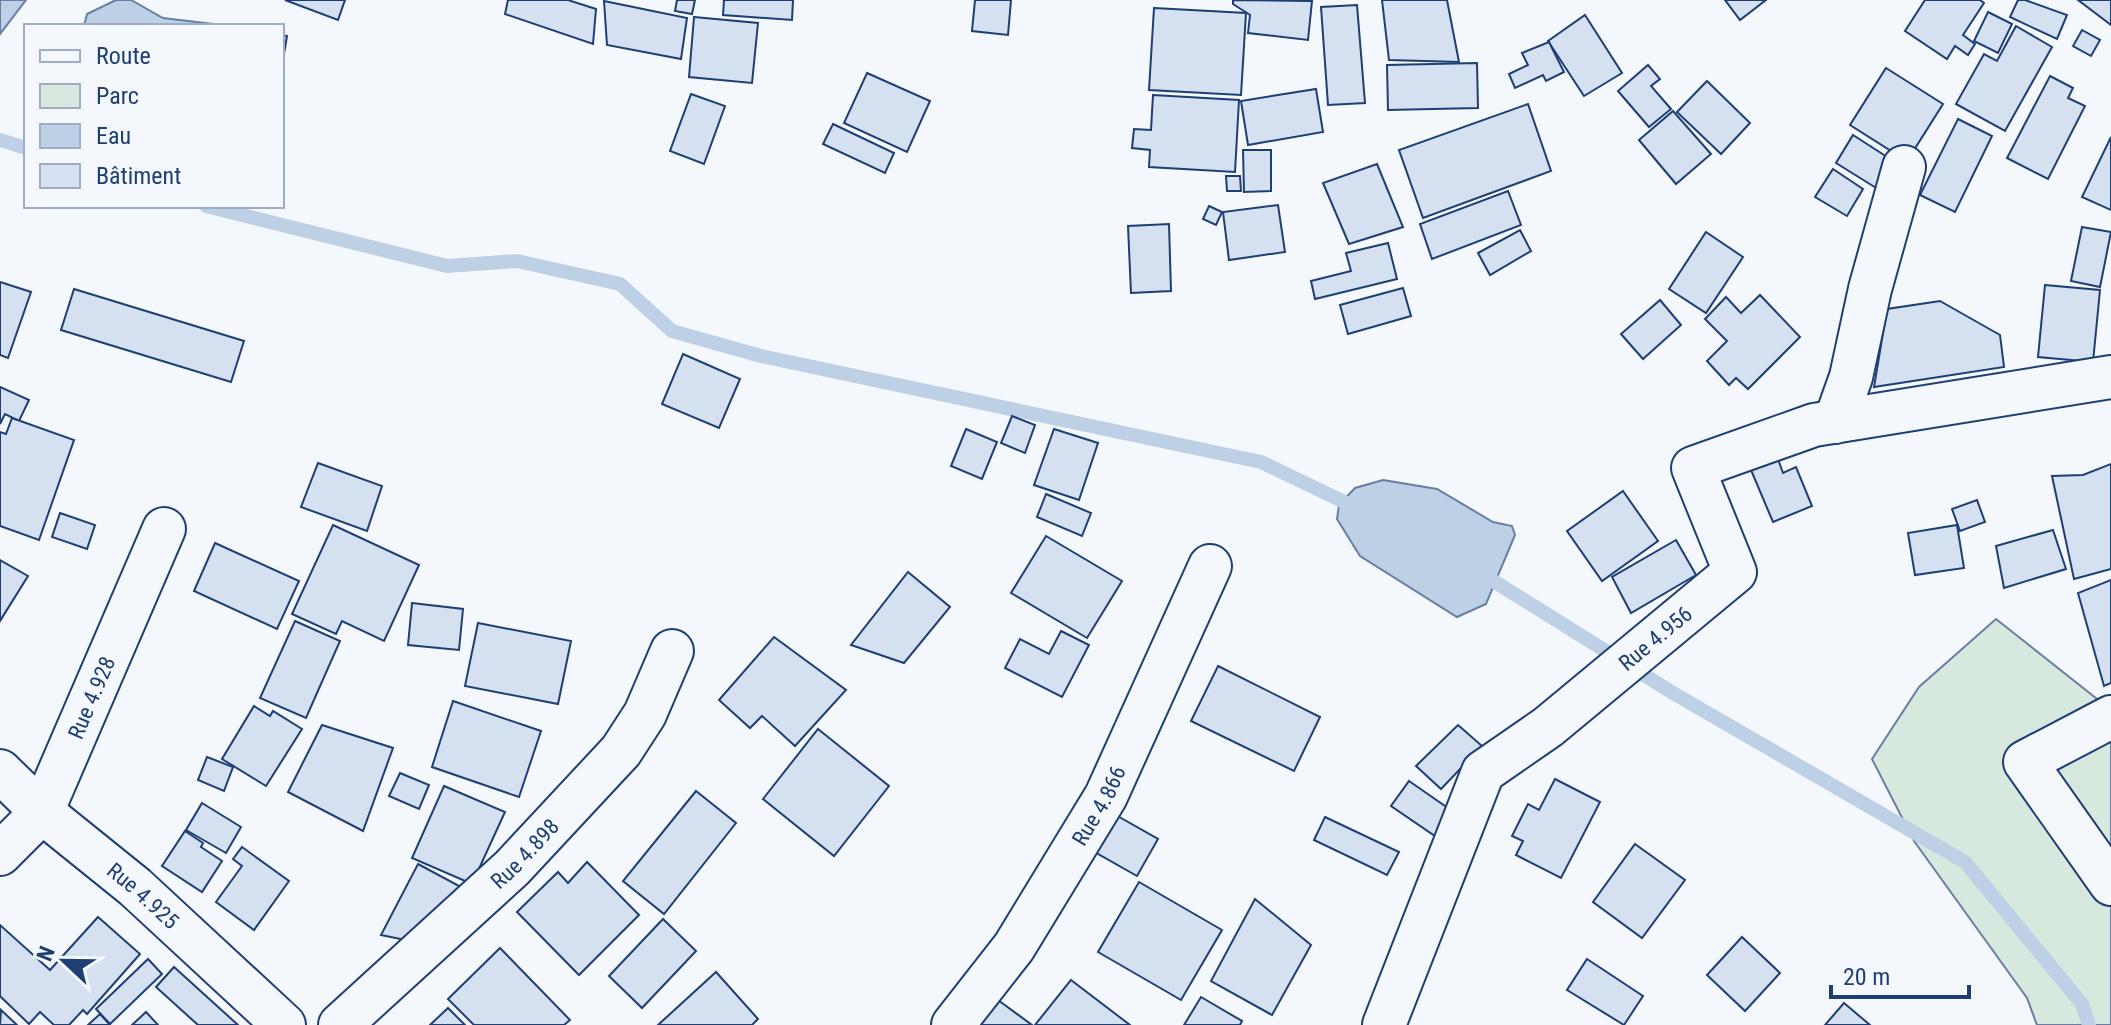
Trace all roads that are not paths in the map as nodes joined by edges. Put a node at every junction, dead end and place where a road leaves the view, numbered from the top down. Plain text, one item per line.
1 (1904, 167) dead end
2 (2111, 377) edge
3 (1835, 422) junction
4 (164, 529) dead end
5 (1210, 566) dead end
6 (672, 651) dead end
7 (2111, 717) edge
8 (0, 771) edge
9 (42, 812) junction
10 (0, 854) edge
11 (2111, 884) edge
12 (284, 1025) edge
13 (340, 1025) edge
14 (953, 1025) edge
15 (1384, 1025) edge

1 - 3 street
2 - 3 street, Rue 4.956
3 - 15 street, Rue 4.956
4 - 9 street, Rue 4.928
5 - 14 street, Rue 4.866
6 - 13 street, Rue 4.898
7 - 11 street
8 - 9 street, Rue 4.925
9 - 10 street, Rue 4.928
9 - 12 street, Rue 4.925

